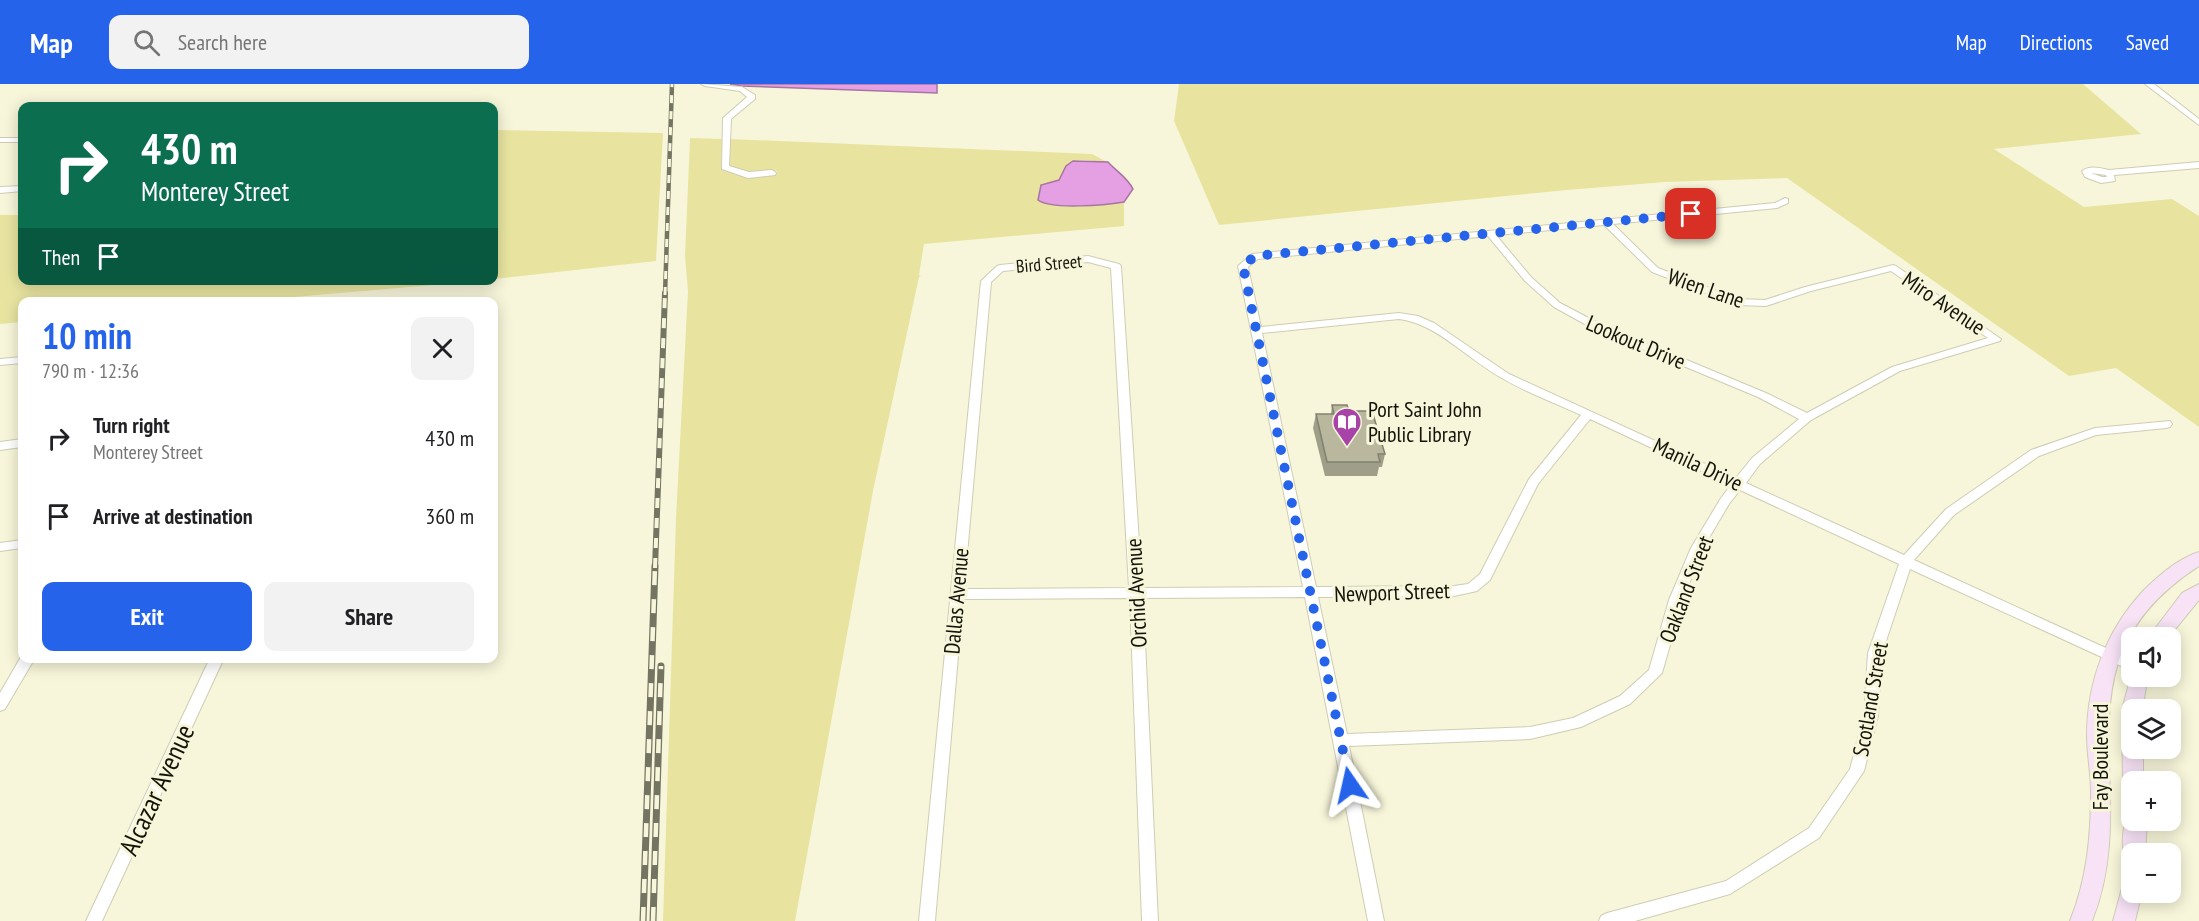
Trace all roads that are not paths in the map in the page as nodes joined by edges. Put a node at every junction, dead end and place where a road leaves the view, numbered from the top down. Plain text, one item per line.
1 (705, 84) edge
2 (2149, 84) edge
3 (2199, 123) edge
4 (0, 140) edge
5 (18, 141) edge
6 (2199, 165) edge
7 (772, 173) dead end
8 (2109, 173) dead end
9 (0, 189) edge
10 (18, 189) edge
11 (1785, 201) dead end
12 (1606, 222) junction
13 (1489, 232) junction
14 (1116, 266) joint
15 (1893, 268) joint
16 (986, 281) joint
17 (1257, 330) junction
18 (1996, 339) joint
19 (18, 360) edge
20 (0, 362) edge
21 (1588, 414) junction
22 (1808, 418) junction
23 (2166, 424) dead end
24 (18, 444) edge
25 (0, 446) edge
26 (1740, 484) junction
27 (18, 545) edge
28 (0, 547) edge
29 (2199, 558) edge
30 (1907, 560) junction
31 (2199, 591) edge
32 (956, 594) junction
33 (1137, 594) junction
34 (1310, 594) junction
35 (2166, 627) edge
36 (2109, 654) junction
37 (2121, 660) edge
38 (25, 663) edge
39 (216, 663) edge
40 (0, 705) edge
41 (1341, 740) junction
42 (2128, 903) edge
43 (94, 921) edge
44 (927, 921) edge
45 (1150, 921) edge
46 (1376, 921) edge
47 (1607, 921) edge
48 (2081, 921) edge
49 (2124, 921) edge

1 - 7 street
2 - 3 street
4 - 5 street
6 - 8 street
9 - 10 street
11 - 12 street
12 - 13 street
12 - 15 street, Wien Lane
13 - 17 street
13 - 22 street, Lookout Drive
14 - 16 street, Bird Street
14 - 33 street, Orchid Avenue
15 - 18 street, Miro Avenue
16 - 32 street, Dallas Avenue
17 - 21 street, Manila Drive
17 - 34 street
18 - 22 street, Oakland Street
19 - 20 street
21 - 26 street, Manila Drive
21 - 34 street, Newport Street
22 - 26 street, Oakland Street
23 - 30 street, Scotland Street
24 - 25 street
26 - 30 street, Manila Drive
26 - 41 street, Oakland Street
27 - 28 street
29 - 36 main road, Fay Boulevard
30 - 36 street, Manila Drive
30 - 47 street, Scotland Street
31 - 35 main road
32 - 33 street, Newport Street
32 - 44 street, Dallas Avenue
33 - 34 street, Newport Street
33 - 45 street, Orchid Avenue
34 - 41 street
36 - 37 street, Manila Drive
36 - 48 main road, Fay Boulevard
38 - 40 street
39 - 43 street, Alcazar Avenue
41 - 46 street
42 - 49 main road

